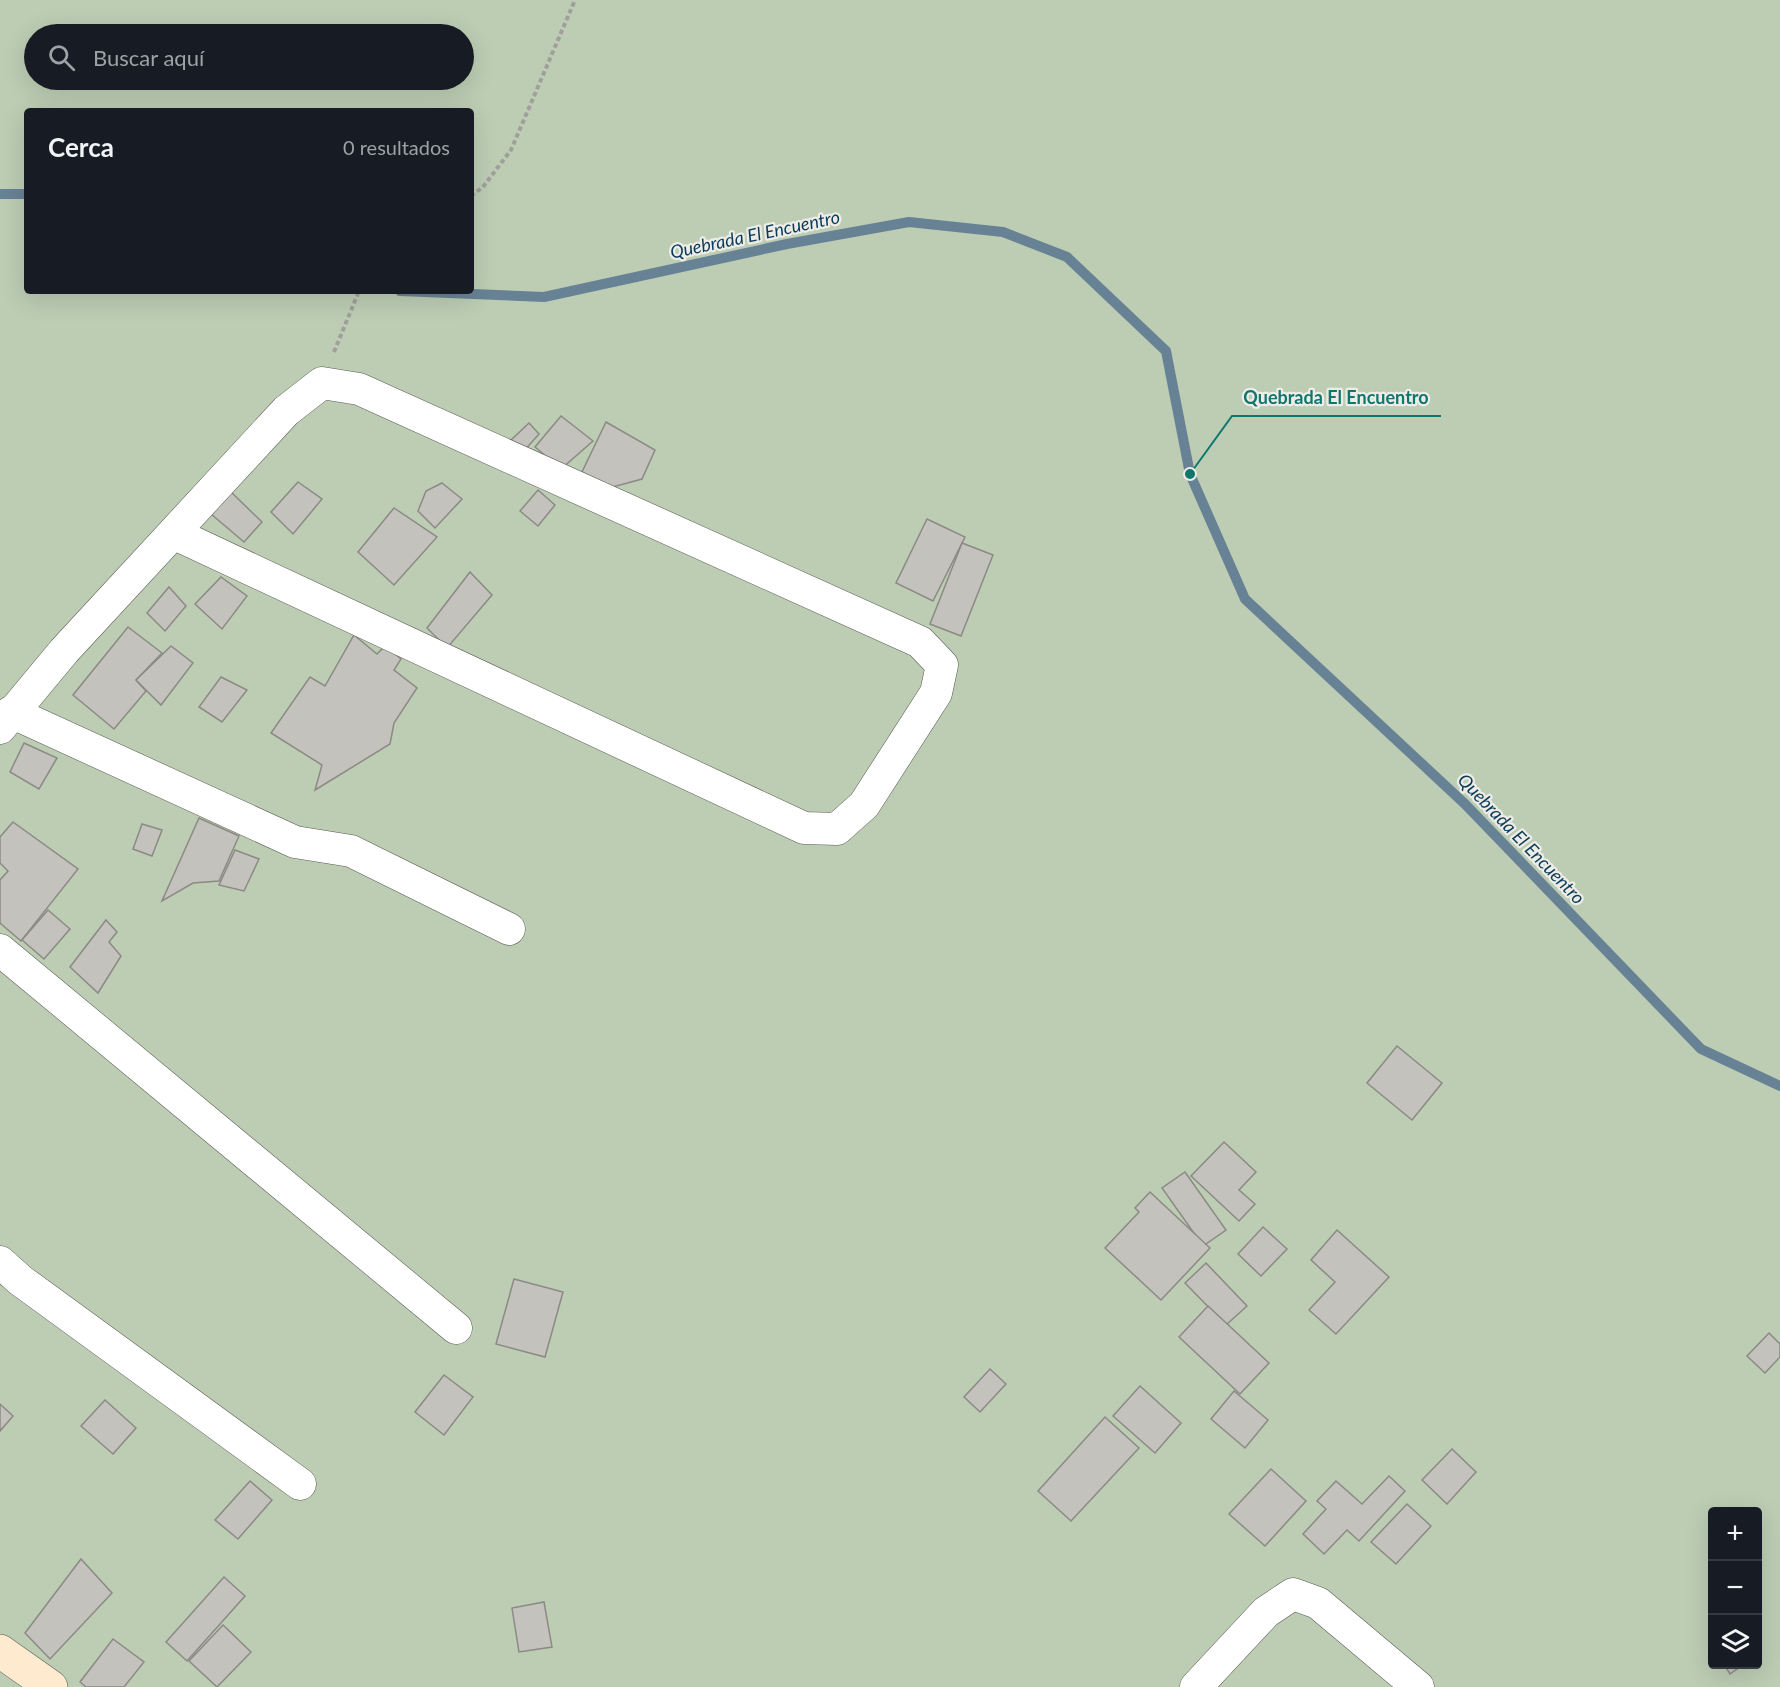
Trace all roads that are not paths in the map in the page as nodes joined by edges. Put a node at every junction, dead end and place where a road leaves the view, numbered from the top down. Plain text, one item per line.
1 (173, 533) junction
2 (6, 720) edge
3 (509, 929) dead end
4 (0, 950) edge
5 (0, 1262) edge
6 (456, 1328) dead end
7 (300, 1484) dead end
8 (0, 1651) edge
9 (51, 1687) edge
10 (1196, 1687) edge
11 (1418, 1687) edge

1 - 1 street
1 - 2 street
2 - 3 street
4 - 6 street
5 - 7 street
8 - 9 main road
10 - 11 street

